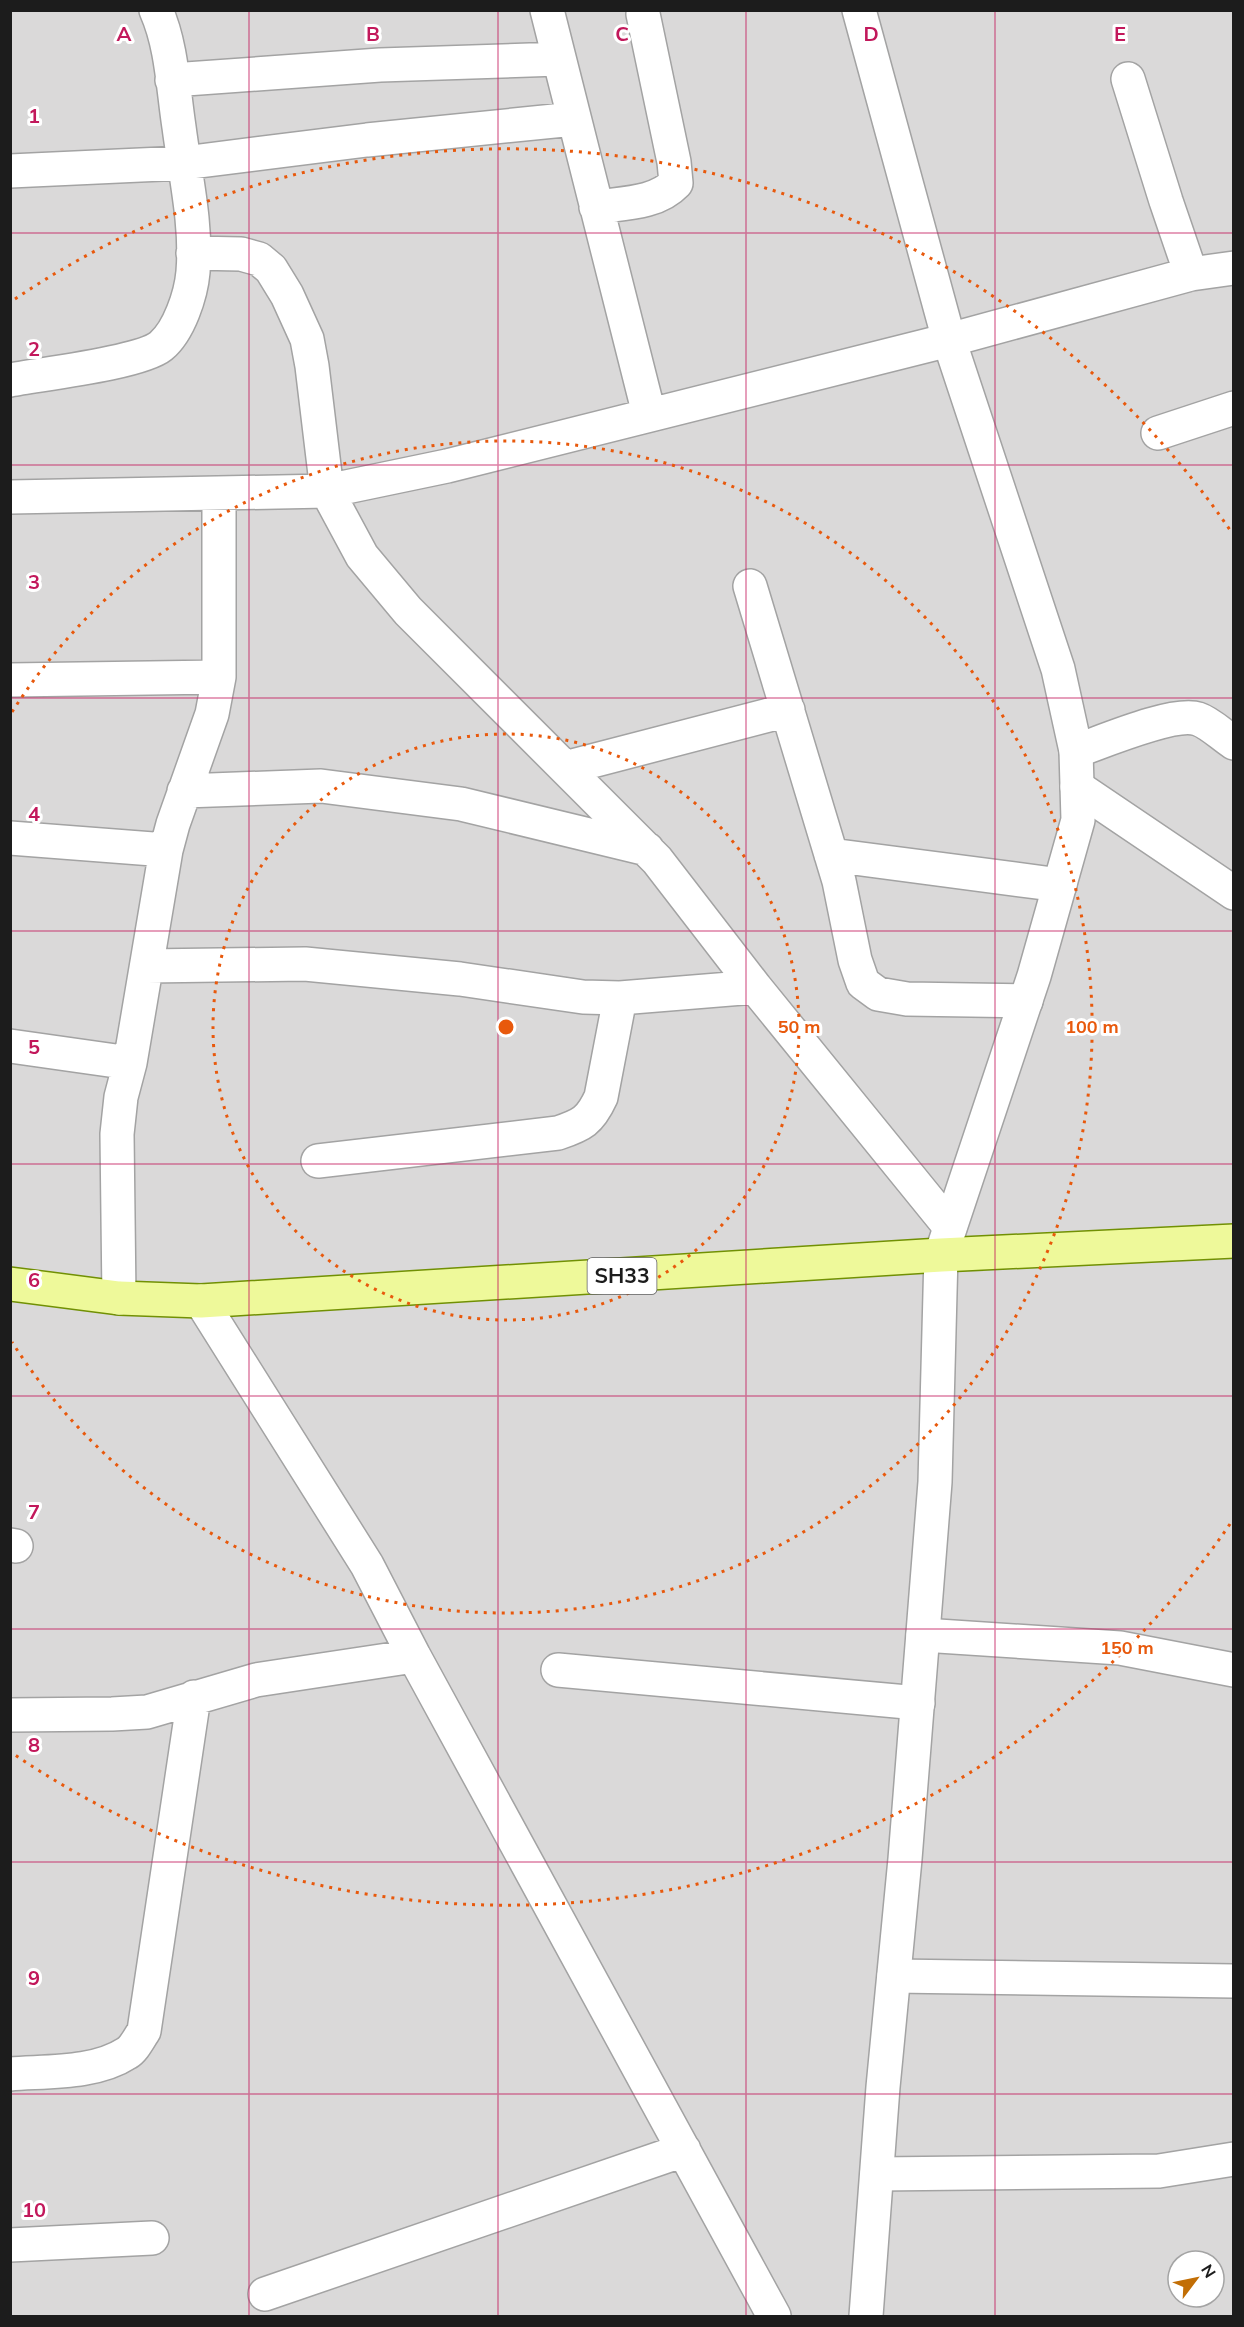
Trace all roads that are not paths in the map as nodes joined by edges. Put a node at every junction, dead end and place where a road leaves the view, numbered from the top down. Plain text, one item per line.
1 (156, 10) edge
2 (547, 10) edge
3 (859, 10) edge
4 (643, 14) dead end
5 (559, 59) junction
6 (1128, 79) dead end
7 (172, 81) junction
8 (574, 119) junction
9 (184, 163) junction
10 (10, 171) edge
11 (596, 207) junction
12 (193, 254) junction
13 (1233, 268) edge
14 (1191, 274) junction
15 (949, 340) junction
16 (10, 380) edge
17 (1233, 408) edge
18 (649, 414) junction
19 (1158, 433) dead end
20 (327, 491) junction
21 (219, 493) junction
22 (10, 497) edge
23 (750, 586) dead end
24 (219, 677) junction
25 (10, 680) edge
26 (788, 710) junction
27 (1233, 743) edge
28 (1076, 751) junction
29 (565, 768) junction
30 (1077, 787) junction
31 (184, 791) junction
32 (10, 838) edge
33 (647, 849) junction
34 (166, 850) junction
35 (831, 855) junction
36 (1060, 885) junction
37 (1233, 893) edge
38 (147, 966) junction
39 (754, 987) junction
40 (620, 998) junction
41 (1026, 1001) junction
42 (10, 1046) edge
43 (130, 1063) junction
44 (318, 1161) dead end
45 (946, 1241) junction
46 (1233, 1241) edge
47 (10, 1284) edge
48 (119, 1298) junction
49 (201, 1301) junction
50 (923, 1635) junction
51 (414, 1656) junction
52 (558, 1670) dead end
53 (1233, 1670) edge
54 (194, 1697) junction
55 (918, 1703) junction
56 (10, 1714) edge
57 (894, 1976) junction
58 (1233, 1981) edge
59 (10, 2074) edge
60 (684, 2150) junction
61 (1233, 2159) edge
62 (877, 2174) junction
63 (152, 2238) dead end
64 (10, 2245) edge
65 (265, 2294) dead end
66 (774, 2316) edge
67 (866, 2316) edge

1 - 7 street
2 - 5 street
3 - 15 street
4 - 11 street
5 - 7 street
5 - 8 street
6 - 14 street
7 - 9 street
8 - 9 street
8 - 11 street
9 - 10 street
9 - 12 street
11 - 18 street
12 - 16 street
12 - 20 street
13 - 14 street
14 - 15 street
15 - 18 street
15 - 28 street
17 - 19 street
18 - 20 street
20 - 21 street
20 - 29 street
21 - 22 street
21 - 24 street
23 - 26 street
24 - 25 street
24 - 31 street
26 - 29 street
26 - 35 street
27 - 28 street
28 - 30 street
29 - 33 street
30 - 36 street
30 - 37 street
31 - 33 street
31 - 34 street
32 - 34 street
33 - 39 street
34 - 38 street
35 - 36 street
35 - 41 street
36 - 41 street
38 - 40 street
38 - 43 street
39 - 40 street
39 - 45 street
40 - 44 street
41 - 45 street
42 - 43 street
43 - 48 street
45 - 46 main road, SH33
45 - 49 main road, SH33
45 - 50 street
47 - 48 main road, SH33
48 - 49 main road, SH33
49 - 51 street
50 - 53 street
50 - 55 street
51 - 54 street
51 - 60 street
52 - 55 street
54 - 56 street
54 - 59 street
55 - 57 street
57 - 58 street
57 - 62 street
60 - 65 street
60 - 66 street
61 - 62 street
62 - 67 street
63 - 64 street

